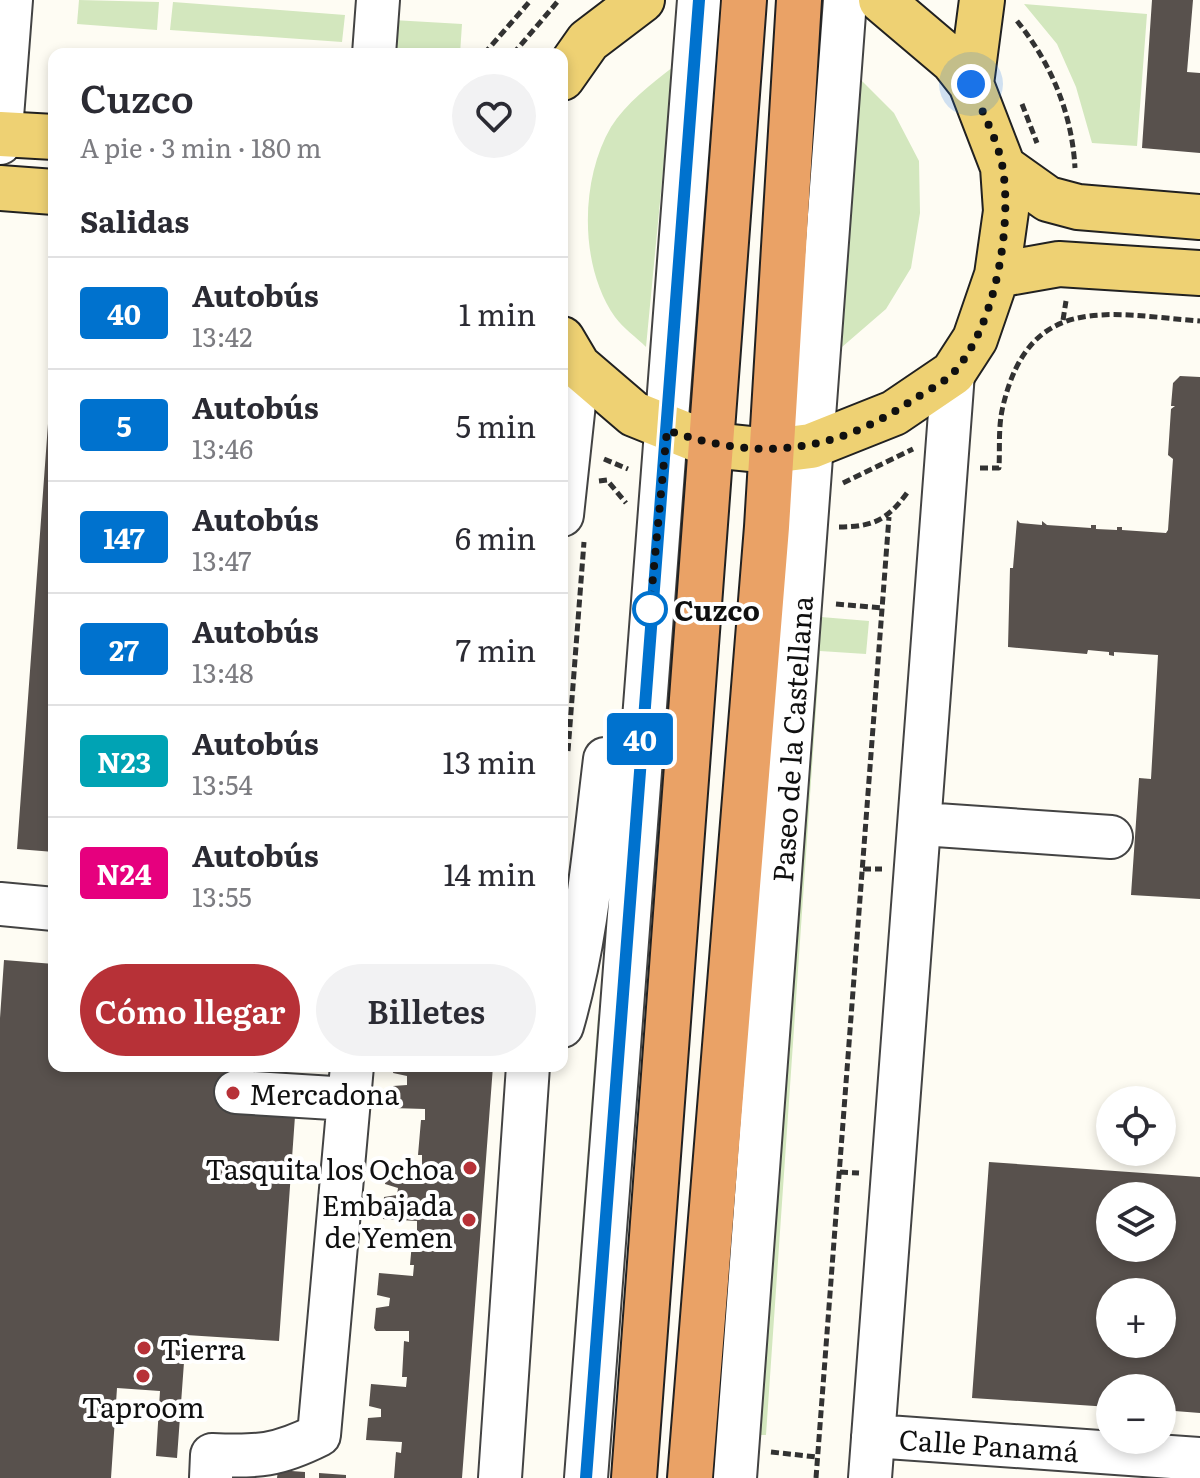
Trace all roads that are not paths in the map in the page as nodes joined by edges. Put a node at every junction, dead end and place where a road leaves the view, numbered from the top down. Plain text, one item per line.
1 (11, 0) edge
2 (378, 0) edge
3 (642, 0) edge
4 (699, 0) edge
5 (744, 0) edge
6 (799, 0) edge
7 (845, 0) edge
8 (881, 0) edge
9 (996, 6) edge
10 (600, 17) edge
11 (374, 48) edge
12 (568, 68) edge
13 (971, 84) junction
14 (0, 134) edge
15 (48, 137) edge
16 (0, 143) edge
17 (1003, 167) junction
18 (0, 188) edge
19 (48, 192) edge
20 (1200, 217) edge
21 (1200, 273) edge
22 (997, 275) junction
23 (570, 353) edge
24 (953, 373) junction
25 (667, 430) junction
26 (711, 445) junction
27 (791, 449) junction
28 (574, 521) edge
29 (587, 759) road end
30 (922, 824) junction
31 (1111, 837) dead end
32 (0, 904) edge
33 (48, 908) edge
34 (568, 1005) edge
35 (528, 1072) edge
36 (544, 1072) edge
37 (351, 1083) edge
38 (236, 1092) dead end
39 (527, 1113) junction
40 (873, 1436) junction
41 (1200, 1459) edge
42 (211, 1478) edge
43 (500, 1478) edge
44 (586, 1478) edge
45 (634, 1478) edge
46 (690, 1478) edge
47 (735, 1478) edge
48 (870, 1478) edge

1 - 14 street
2 - 11 street
3 - 10 main road
4 - 25 street
5 - 26 highway
6 - 27 highway, Paseo de la Castellana
7 - 27 street, Paseo de la Castellana
8 - 13 main road
9 - 13 main road
10 - 12 main road
13 - 17 main road
14 - 15 main road
14 - 16 street
17 - 20 main road
17 - 22 main road
18 - 19 main road
21 - 22 main road
22 - 24 main road
23 - 25 main road
23 - 28 street
24 - 27 main road
24 - 30 street
25 - 26 main road
25 - 44 street
26 - 27 main road
26 - 45 highway
27 - 46 highway, Paseo de la Castellana
27 - 47 street, Paseo de la Castellana
29 - 34 street
30 - 31 street
30 - 40 street
32 - 33 street
35 - 39 street
36 - 39 street
37 - 38 street
37 - 42 street
39 - 43 street
40 - 41 street, Calle Panamá
40 - 48 street

